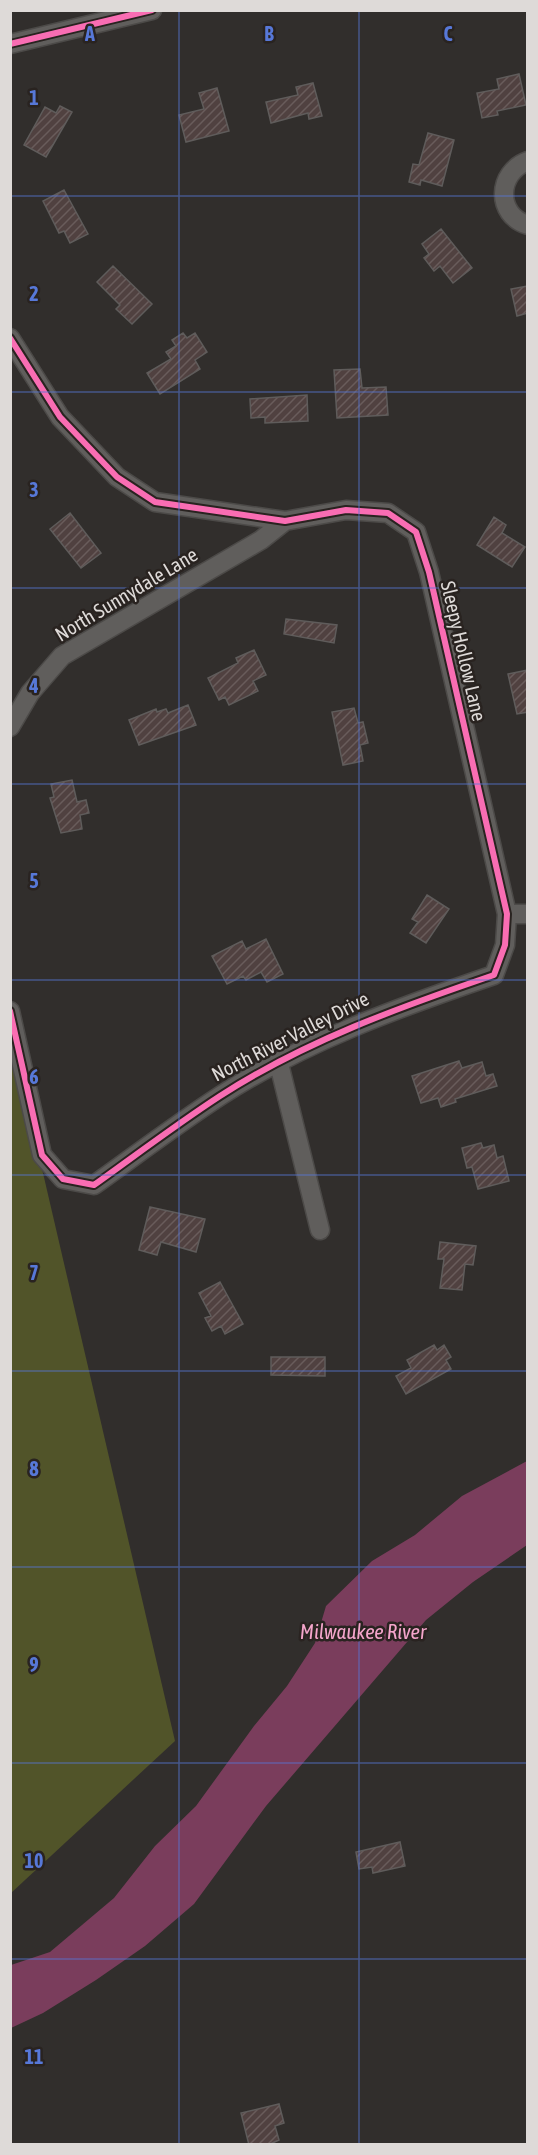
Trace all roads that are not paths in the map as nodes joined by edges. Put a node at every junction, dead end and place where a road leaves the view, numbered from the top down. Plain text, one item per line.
1 (152, 10) edge
2 (10, 44) edge
3 (528, 161) edge
4 (528, 225) edge
5 (10, 338) edge
6 (285, 520) junction
7 (10, 727) edge
8 (507, 914) junction
9 (528, 914) edge
10 (10, 1011) edge
11 (279, 1064) junction
12 (320, 1230) dead end

1 - 2 street
3 - 4 street
5 - 6 street
6 - 7 street, North Sunnydale Lane
6 - 8 street, Sleepy Hollow Lane
8 - 9 street
8 - 11 street, North River Valley Drive
10 - 11 street, North River Valley Drive
11 - 12 street

